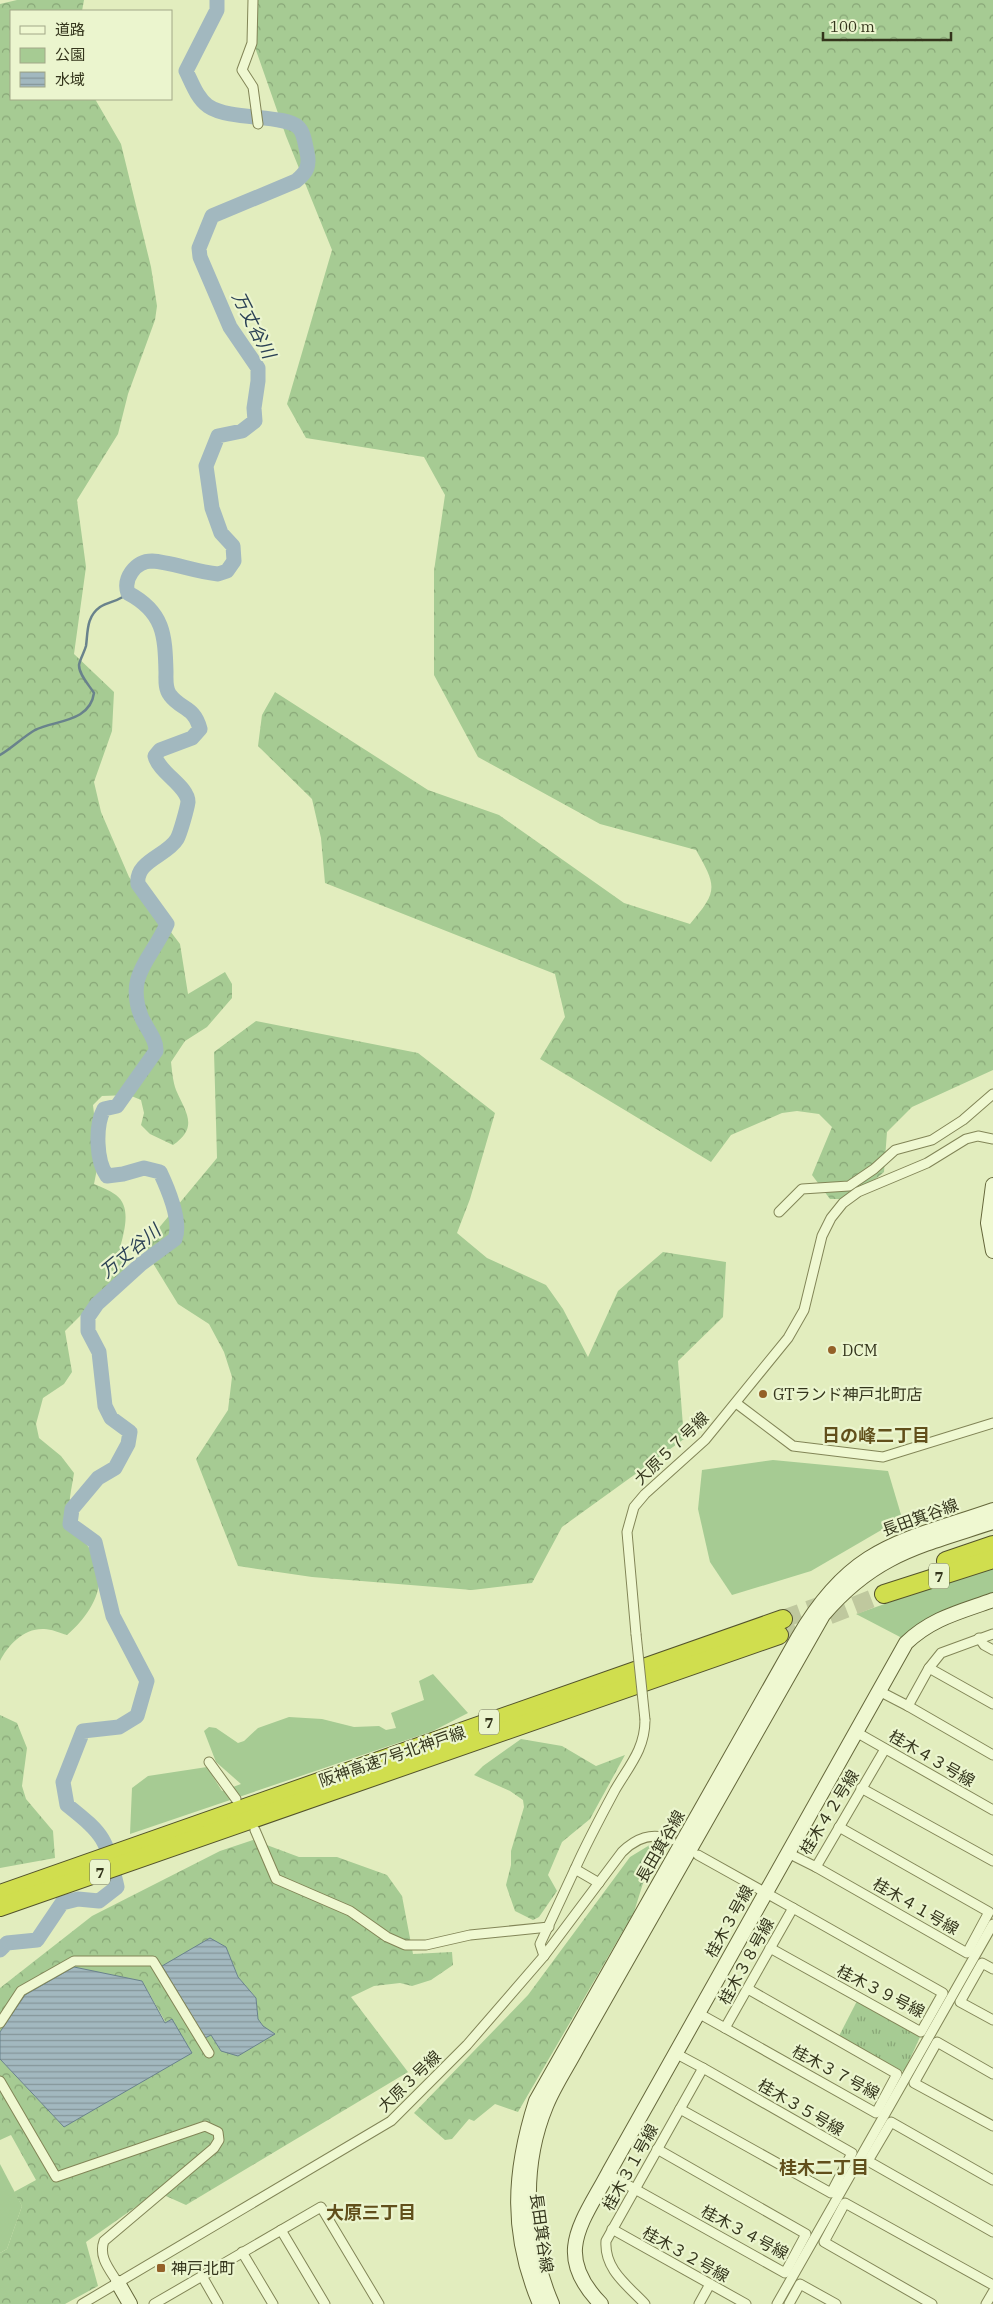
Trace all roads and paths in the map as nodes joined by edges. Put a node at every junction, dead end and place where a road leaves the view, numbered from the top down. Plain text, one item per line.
1 (253, 0) edge
2 (258, 123) dead end
3 (993, 1094) edge
4 (993, 1139) edge
5 (874, 1169) junction
6 (878, 1183) junction
7 (993, 1185) edge
8 (779, 1212) dead end
9 (993, 1251) edge
10 (736, 1403) junction
11 (993, 1423) edge
12 (993, 1510) edge
13 (993, 1522) edge
14 (993, 1546) edge
15 (993, 1558) edge
16 (993, 1600) edge
17 (781, 1627) tunnel mouth
18 (993, 1634) edge
19 (979, 1638) junction
20 (993, 1650) edge
21 (929, 1668) junction
22 (880, 1691) junction
23 (993, 1704) edge
24 (908, 1706) junction
25 (856, 1732) junction
26 (885, 1749) junction
27 (993, 1755) edge
28 (208, 1762) dead end
29 (861, 1788) junction
30 (236, 1799) dead end
31 (993, 1810) edge
32 (839, 1827) junction
33 (255, 1830) dead end
34 (197, 1831) junction
35 (670, 1840) dead end
36 (788, 1852) junction
37 (698, 1855) dead end
38 (993, 1861) edge
39 (816, 1867) junction
40 (575, 1869) junction
41 (599, 1883) junction
42 (766, 1892) junction
43 (0, 1894) edge
44 (0, 1907) edge
45 (793, 1908) junction
46 (993, 1924) edge
47 (549, 1927) junction
48 (770, 1948) junction
49 (544, 1956) junction
50 (993, 1969) edge
51 (748, 1989) junction
52 (698, 2013) junction
53 (993, 2020) edge
54 (0, 2022) edge
55 (725, 2028) junction
56 (209, 2053) dead end
57 (675, 2053) junction
58 (703, 2068) junction
59 (993, 2074) edge
60 (0, 2081) edge
61 (680, 2108) junction
62 (993, 2126) edge
63 (657, 2149) junction
64 (608, 2174) junction
65 (993, 2180) edge
66 (634, 2189) junction
67 (281, 2230) junction
68 (612, 2230) junction
69 (993, 2232) edge
70 (242, 2252) junction
71 (202, 2276) junction
72 (118, 2283) junction
73 (710, 2284) junction
74 (993, 2285) edge
75 (993, 2292) edge
76 (164, 2302) edge
77 (82, 2304) edge
78 (130, 2304) edge
79 (154, 2304) edge
80 (218, 2304) edge
81 (273, 2304) edge
82 (325, 2304) edge
83 (378, 2304) edge
84 (540, 2304) edge
85 (552, 2304) edge
86 (602, 2304) edge
87 (645, 2304) edge
88 (699, 2304) edge
89 (746, 2304) edge
90 (777, 2304) edge
91 (789, 2304) edge
92 (836, 2304) edge
93 (932, 2304) edge
94 (986, 2304) edge

1 - 2 street
3 - 5 street
4 - 6 street, 大原５７号線
5 - 6 street
5 - 8 street
6 - 10 street, 大原５７号線
7 - 9 street
10 - 11 street
10 - 40 street, 大原５７号線, bridge
12 - 84 street, 長田箕谷線
13 - 85 street, 長田箕谷線
14 - 15 highway, 7
16 - 22 street, 桂木３号線
17 - 34 highway, 阪神高速7号北神戸線 / 7
18 - 19 street
19 - 20 street
19 - 21 street
21 - 23 street
21 - 24 street
22 - 24 street
22 - 25 street, 桂木３号線
24 - 27 street
25 - 26 street, 桂木４３号線
25 - 36 street, 桂木３号線
26 - 29 street, 桂木４２号線
26 - 31 street, 桂木４３号線
28 - 30 street
29 - 32 street, 桂木４２号線
29 - 38 street
32 - 39 street, 桂木４２号線
32 - 39 street, 桂木４１号線
33 - 47 street
34 - 43 highway, 阪神高速7号北神戸線 / 7
34 - 44 highway, 阪神高速7号北神戸線 / 7
35 - 41 street, 大原３号線
36 - 39 street, 桂木４２号線
36 - 42 street, 桂木３号線
37 - 42 street
40 - 41 street
40 - 47 street, 大原５７号線
41 - 49 street, 大原３号線
42 - 45 street, 桂木３８号線
42 - 52 street, 桂木３号線
45 - 48 street, 桂木３８号線
45 - 48 street, 桂木３９号線
46 - 90 street
47 - 49 street, 大原５７号線
48 - 51 street, 桂木３８号線
49 - 72 street, 大原３号線
50 - 53 street
51 - 55 street, 桂木３８号線
51 - 55 street, 桂木３７号線
52 - 55 street, 桂木３８号線
52 - 57 street, 桂木３号線
54 - 56 street
57 - 58 street
57 - 64 street, 桂木３号線
58 - 61 street, 桂木３１号線
58 - 61 street, 桂木３５号線
59 - 62 street
60 - 72 street
61 - 63 street, 桂木３１号線
63 - 66 street, 桂木３１号線
63 - 66 street, 桂木３４号線
64 - 66 street, 桂木３４号線
64 - 86 street, 桂木３号線
65 - 69 street
66 - 68 street, 桂木３１号線
67 - 70 street
67 - 82 street
67 - 83 street
68 - 73 street, 桂木３２号線
68 - 87 street, 桂木３１号線
70 - 71 street
70 - 81 street
71 - 76 street
71 - 80 street
72 - 77 street, 大原３号線
72 - 78 street
73 - 88 street
73 - 89 street, 桂木３２号線
74 - 93 street
75 - 94 street
76 - 79 street
91 - 92 street

